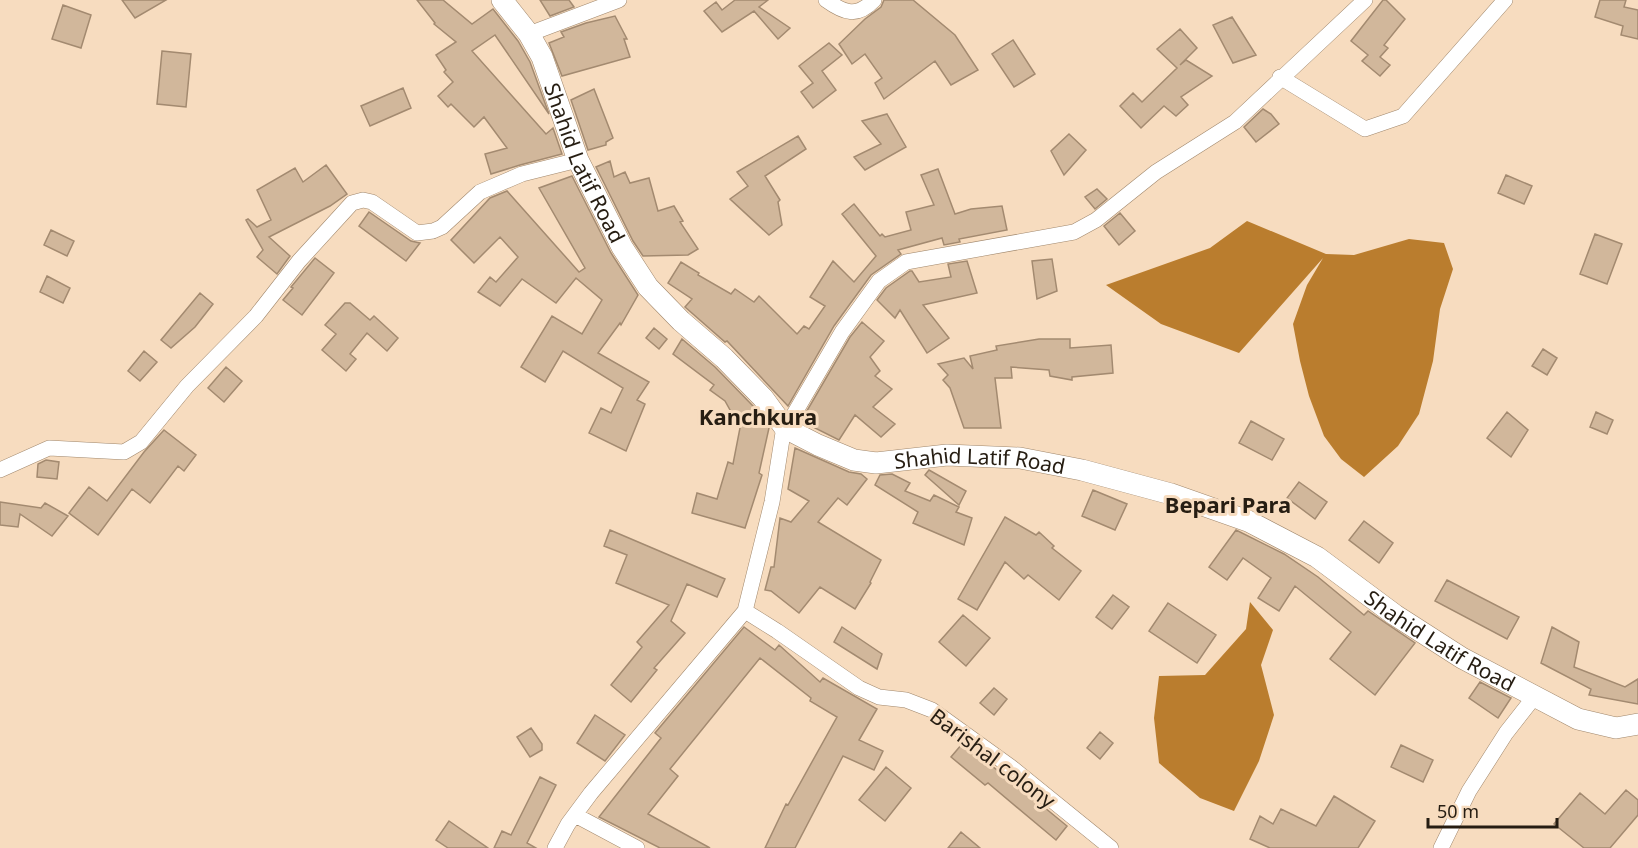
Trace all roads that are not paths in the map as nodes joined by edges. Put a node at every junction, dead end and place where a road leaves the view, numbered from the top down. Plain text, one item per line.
1 (502, 0) edge
2 (619, 0) edge
3 (826, 0) edge
4 (874, 0) edge
5 (1365, 0) edge
6 (1505, 0) edge
7 (529, 34) junction
8 (1280, 78) junction
9 (578, 160) junction
10 (785, 428) junction
11 (0, 470) edge
12 (745, 611) junction
13 (1535, 696) junction
14 (1638, 724) edge
15 (575, 815) junction
16 (555, 848) edge
17 (637, 848) edge
18 (1111, 848) edge
19 (1441, 848) edge

1 - 7 street, Shahid Latif Road
2 - 7 street
3 - 4 street
5 - 8 street
6 - 8 street
7 - 9 street, Shahid Latif Road
8 - 10 street
9 - 10 street, Shahid Latif Road
9 - 11 street
10 - 12 street
10 - 13 street, Shahid Latif Road
12 - 15 street
12 - 18 street, Barishal colony
13 - 14 street, Shahid Latif Road
13 - 19 street
15 - 16 street
15 - 17 street

